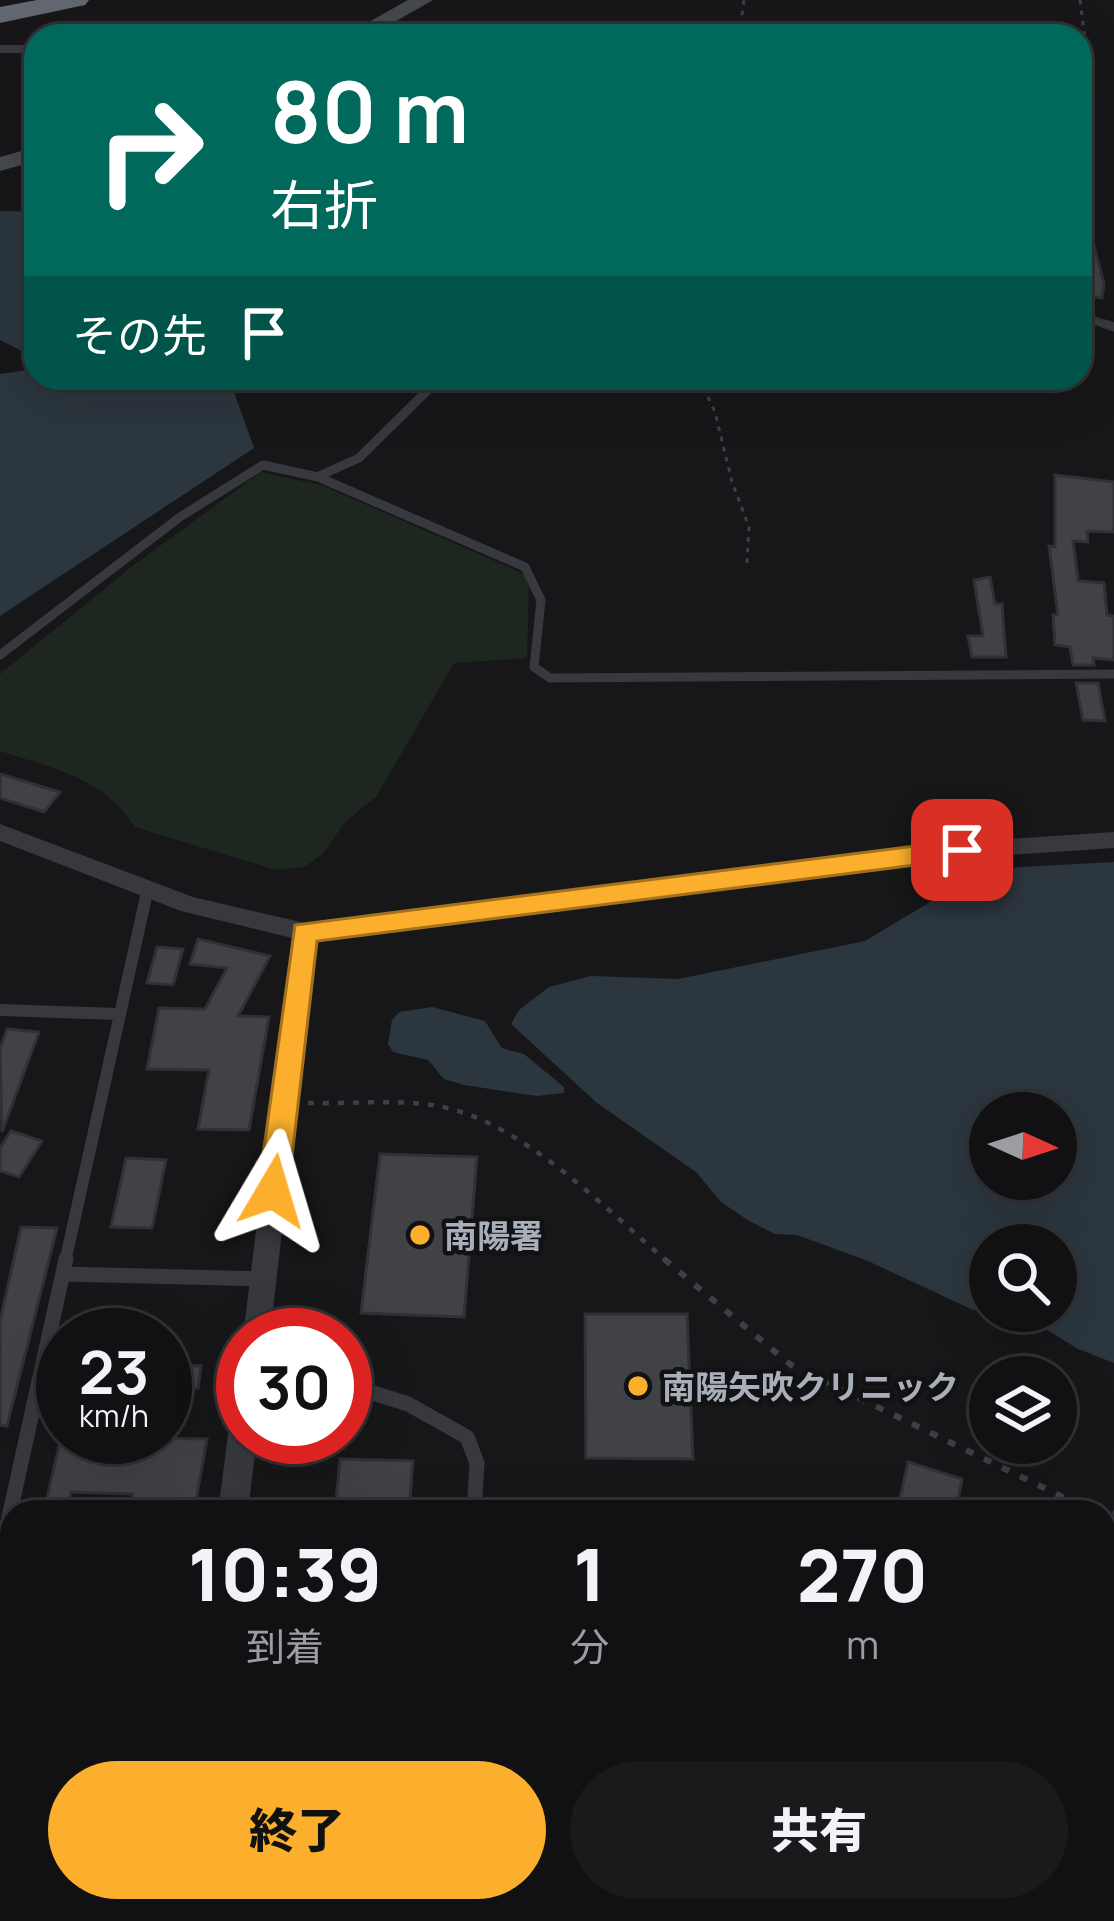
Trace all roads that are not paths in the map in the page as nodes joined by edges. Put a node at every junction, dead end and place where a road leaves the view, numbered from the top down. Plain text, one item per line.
1 (76, 0) edge
2 (423, 0) edge
3 (0, 15) edge
4 (377, 24) edge
5 (428, 390) edge
6 (318, 477) junction
7 (0, 655) edge
8 (1114, 674) edge
9 (0, 832) edge
10 (1114, 840) edge
11 (148, 888) junction
12 (304, 932) junction
13 (0, 1010) edge
14 (117, 1014) junction
15 (63, 1274) junction
16 (262, 1280) junction
17 (259, 1308) edge
18 (372, 1386) edge
19 (239, 1464) edge
20 (13, 1500) edge
21 (234, 1500) edge
22 (474, 1500) edge

1 - 3 highway
2 - 4 main road
5 - 6 lane
6 - 7 lane
6 - 8 lane
9 - 11 street
10 - 12 street
11 - 12 street
11 - 14 lane
12 - 16 street
13 - 14 lane
14 - 15 lane
15 - 16 lane
15 - 20 lane
16 - 17 street
18 - 22 lane
19 - 21 street

